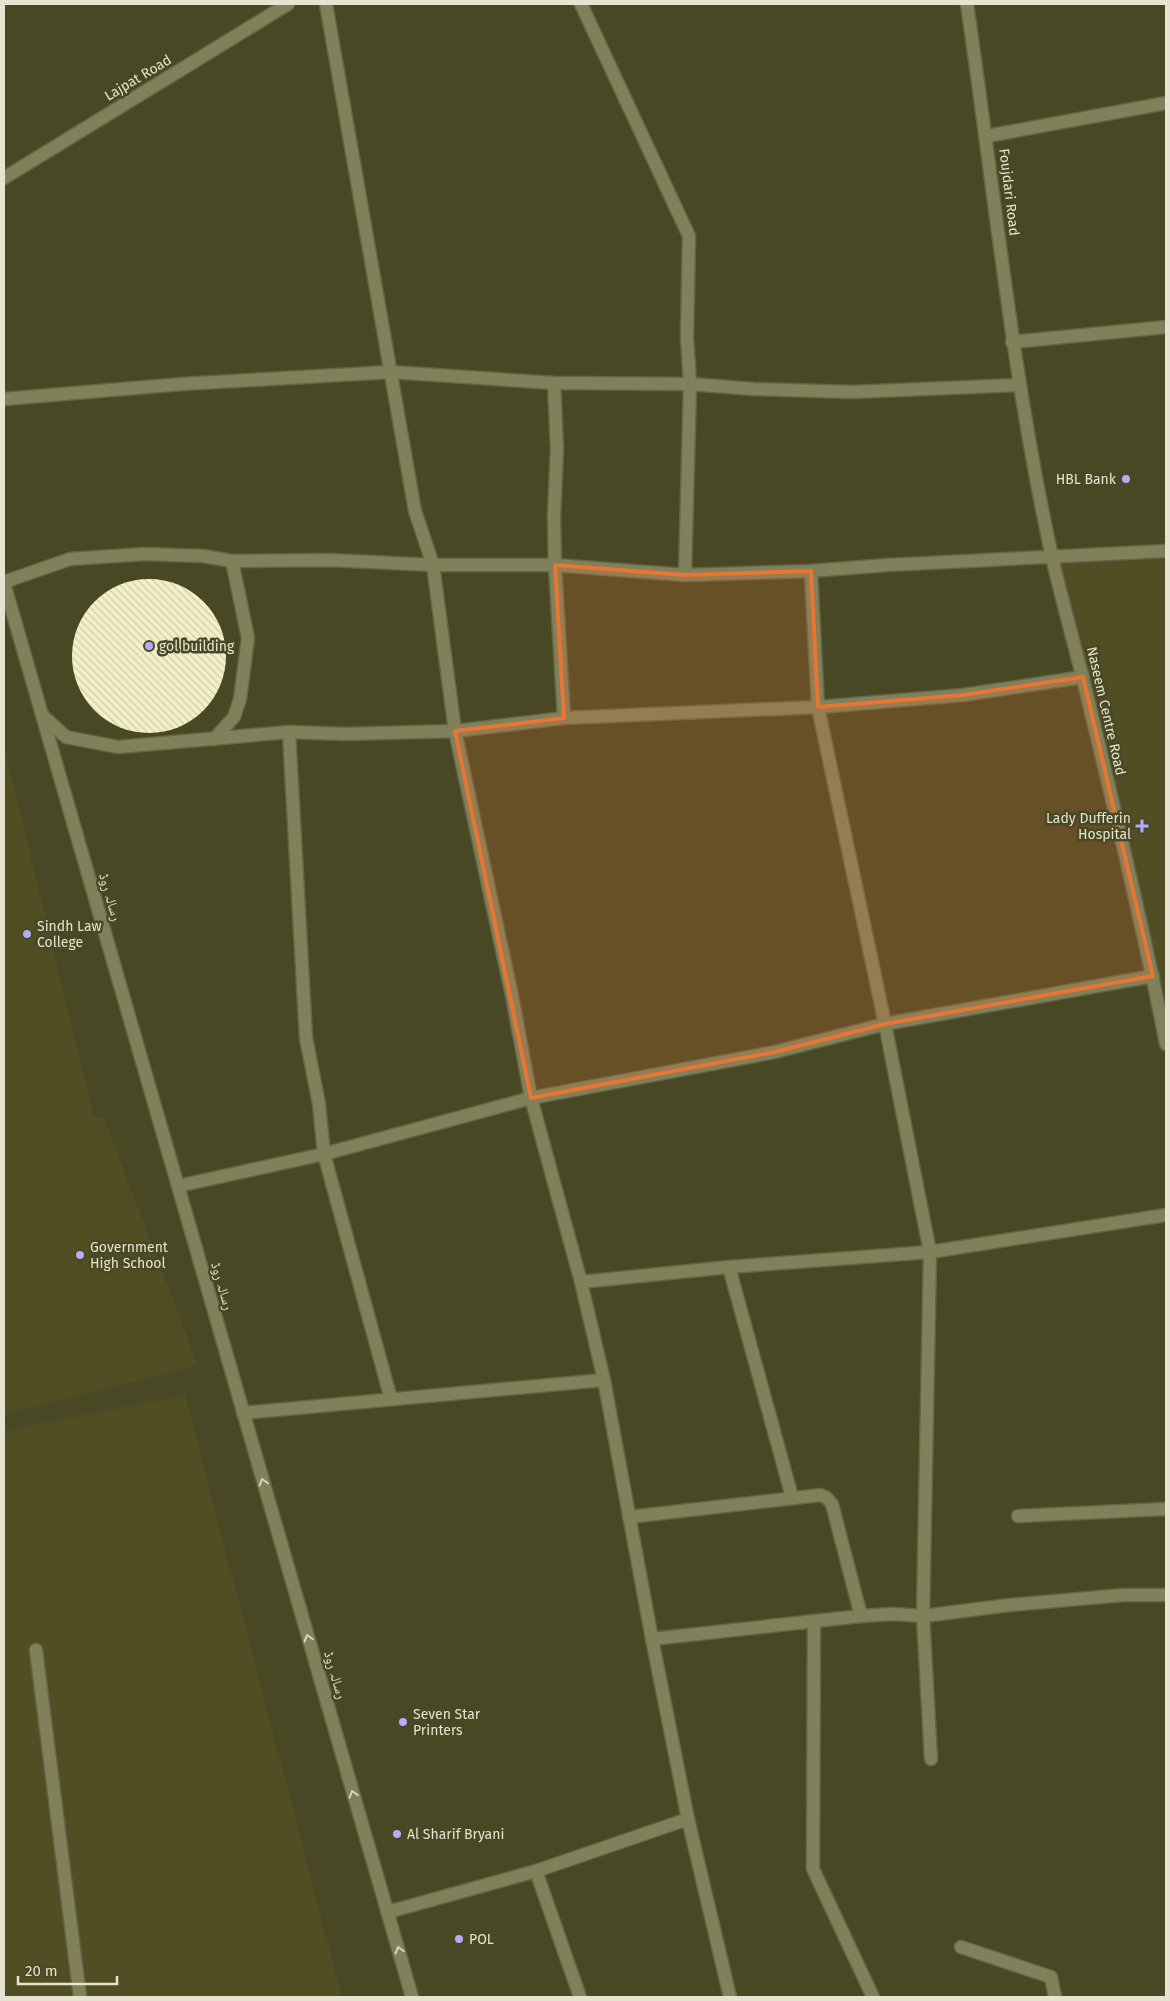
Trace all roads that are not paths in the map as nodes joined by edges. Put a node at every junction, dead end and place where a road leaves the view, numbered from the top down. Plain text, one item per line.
1 (288, 4) edge
2 (326, 4) edge
3 (581, 4) edge
4 (967, 4) edge
5 (1166, 103) edge
6 (986, 136) junction
7 (4, 178) edge
8 (1166, 326) edge
9 (1012, 342) junction
10 (392, 372) junction
11 (554, 383) junction
12 (690, 384) junction
13 (1019, 385) junction
14 (4, 398) edge
15 (1166, 551) edge
16 (1052, 557) junction
17 (232, 561) junction
18 (433, 565) junction
19 (555, 565) junction
20 (811, 571) junction
21 (685, 575) junction
22 (4, 583) edge
23 (1082, 677) junction
24 (818, 707) junction
25 (42, 715) junction
26 (564, 718) junction
27 (455, 731) junction
28 (289, 732) junction
29 (214, 740) junction
30 (1153, 976) junction
31 (885, 1024) junction
32 (1166, 1044) edge
33 (531, 1098) junction
34 (324, 1154) junction
35 (178, 1186) junction
36 (1166, 1216) edge
37 (930, 1252) junction
38 (729, 1267) junction
39 (581, 1282) junction
40 (604, 1380) junction
41 (392, 1398) junction
42 (243, 1413) junction
43 (792, 1497) junction
44 (1166, 1509) edge
45 (1018, 1516) dead end
46 (629, 1517) junction
47 (1166, 1595) edge
48 (861, 1616) junction
49 (923, 1616) junction
50 (814, 1621) junction
51 (652, 1639) junction
52 (36, 1650) dead end
53 (931, 1759) dead end
54 (688, 1818) junction
55 (536, 1872) junction
56 (388, 1912) junction
57 (961, 1947) dead end
58 (80, 1997) edge
59 (412, 1997) edge
60 (580, 1997) edge
61 (730, 1997) edge
62 (873, 1997) edge
63 (1055, 1997) edge

1 - 7 street, Lajpat Road
2 - 10 street
3 - 12 street
4 - 6 street, Foujdari Road
5 - 6 street
6 - 9 street, Foujdari Road
8 - 9 street
9 - 13 street, Foujdari Road
10 - 11 street
10 - 14 street
10 - 18 street
11 - 12 street
11 - 19 street
12 - 13 street
12 - 21 street
13 - 16 street, Naseem Centre Road
15 - 16 street
16 - 20 street
16 - 23 street, Naseem Centre Road
17 - 18 street
17 - 22 street
17 - 29 street
18 - 19 street
18 - 27 street
19 - 21 street
19 - 26 street
20 - 21 street
20 - 24 street
22 - 25 street, رسالہ روڈ
23 - 24 street
23 - 30 street, Naseem Centre Road
24 - 26 street
24 - 31 street
25 - 29 street
25 - 35 street, رسالہ روڈ
26 - 27 street
27 - 28 street
27 - 33 street
28 - 29 street
28 - 34 street
30 - 31 street
30 - 32 street, Naseem Centre Road
31 - 33 street
31 - 37 street
33 - 34 street
33 - 39 street
34 - 35 street
34 - 41 street
35 - 42 street, رسالہ روڈ
36 - 37 street
37 - 38 street
37 - 49 street
38 - 39 street
38 - 43 street
39 - 40 street
40 - 41 street
40 - 46 street
41 - 42 street
56 -> 42 street, رسالہ روڈ
43 - 46 street
43 - 48 street
44 - 45 street
46 - 51 street
47 - 49 street
48 - 49 street
48 - 50 street
49 - 53 street
50 - 51 street
50 - 62 street
51 - 54 street
52 - 58 street
54 - 55 street
54 - 61 street
55 - 56 street
55 - 60 street
59 -> 56 street, رسالہ روڈ
57 - 63 street

